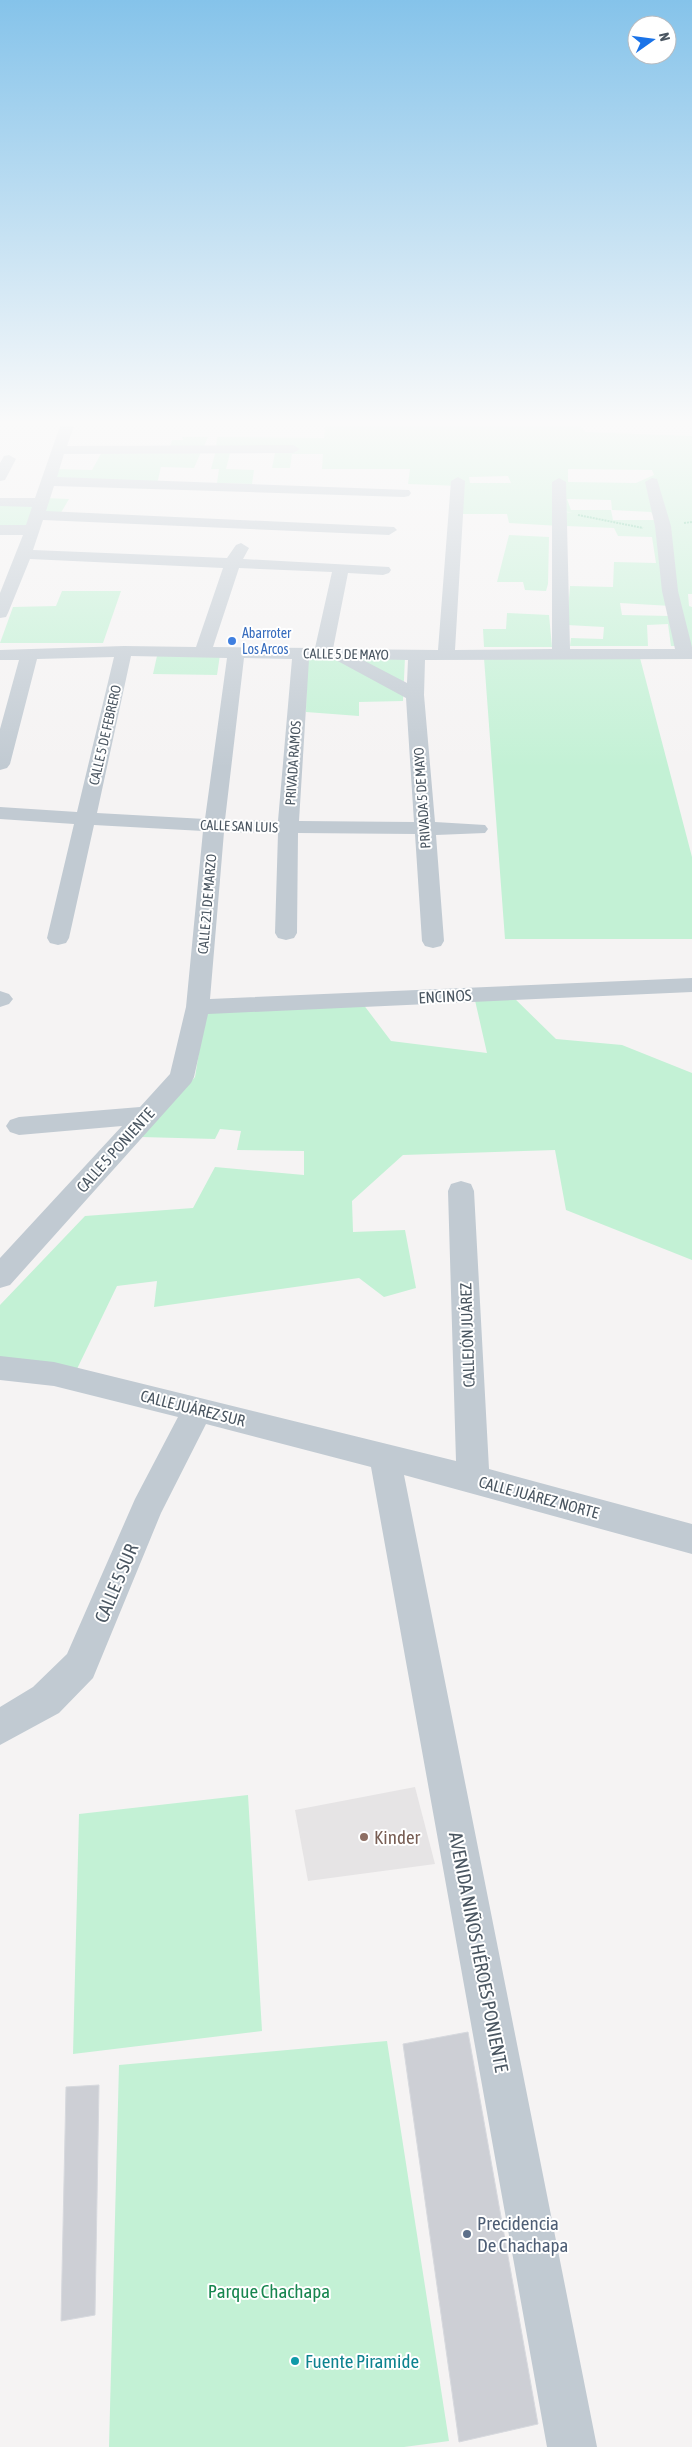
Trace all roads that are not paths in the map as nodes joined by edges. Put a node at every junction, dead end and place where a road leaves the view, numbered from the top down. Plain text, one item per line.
1 (28, 540) edge
2 (244, 540) edge
3 (454, 540) edge
4 (561, 540) edge
5 (664, 540) edge
6 (24, 554) junction
7 (233, 562) junction
8 (340, 568) junction
9 (384, 570) dead end
10 (0, 613) edge
11 (124, 651) junction
12 (203, 652) junction
13 (236, 652) junction
14 (30, 653) junction
15 (301, 653) junction
16 (329, 653) junction
17 (446, 654) junction
18 (561, 654) junction
19 (688, 654) edge
20 (0, 655) edge
21 (417, 655) junction
22 (415, 695) junction
23 (0, 764) edge
24 (0, 812) edge
25 (85, 818) junction
26 (214, 826) junction
27 (288, 828) junction
28 (423, 828) junction
29 (478, 830) dead end
30 (286, 933) dead end
31 (58, 938) dead end
32 (433, 941) dead end
33 (692, 985) edge
34 (198, 1006) junction
35 (147, 1116) junction
36 (19, 1126) dead end
37 (461, 1191) dead end
38 (0, 1278) edge
39 (0, 1368) edge
40 (198, 1409) junction
41 (385, 1457) junction
42 (472, 1479) junction
43 (692, 1539) edge
44 (0, 1727) edge
45 (572, 2447) edge

1 - 6 street
2 - 7 street
3 - 17 street
4 - 18 street
5 - 19 street
6 - 7 street
6 - 10 street
7 - 8 street
7 - 12 street
8 - 9 street
8 - 16 street
11 - 12 street, CALLE 5 DE MAYO
11 - 14 street, CALLE 5 DE MAYO
11 - 25 street, CALLE 5 DE FEBRERO
12 - 13 street, CALLE 5 DE MAYO
13 - 15 street, CALLE 5 DE MAYO
13 - 26 street, CALLE 21 DE MARZO
14 - 20 street, CALLE 5 DE MAYO
14 - 23 street
15 - 16 street, CALLE 5 DE MAYO
15 - 27 street, PRIVADA RAMOS
16 - 21 street, CALLE 5 DE MAYO
16 - 22 street
17 - 18 street, CALLE 5 DE MAYO
17 - 21 street, CALLE 5 DE MAYO
18 - 19 street, CALLE 5 DE MAYO
21 - 22 street, PRIVADA 5 DE MAYO
22 - 28 street, PRIVADA 5 DE MAYO
24 - 25 street, CALLE SAN LUIS
25 - 26 street, CALLE SAN LUIS
25 - 31 street, CALLE 5 DE FEBRERO
26 - 27 street, CALLE SAN LUIS
26 - 34 street, CALLE 21 DE MARZO
27 - 28 street, CALLE SAN LUIS
27 - 30 street, PRIVADA RAMOS
28 - 29 street, CALLE SAN LUIS
28 - 32 street, PRIVADA 5 DE MAYO
33 - 34 street, ENCINOS
34 - 35 street, CALLE 5 PONIENTE
35 - 36 street
35 - 38 street, CALLE 5 PONIENTE
37 - 42 street, CALLEJÓN JUÁREZ
39 - 40 street, CALLE JUÁREZ SUR
40 - 41 street, CALLE JUÁREZ SUR
40 - 44 street, CALLE 5 SUR
41 - 42 street, CALLE JUÁREZ NORTE
41 - 45 street, AVENIDA NIÑOS HÉROES PONIENTE
42 - 43 street, CALLE JUÁREZ NORTE

